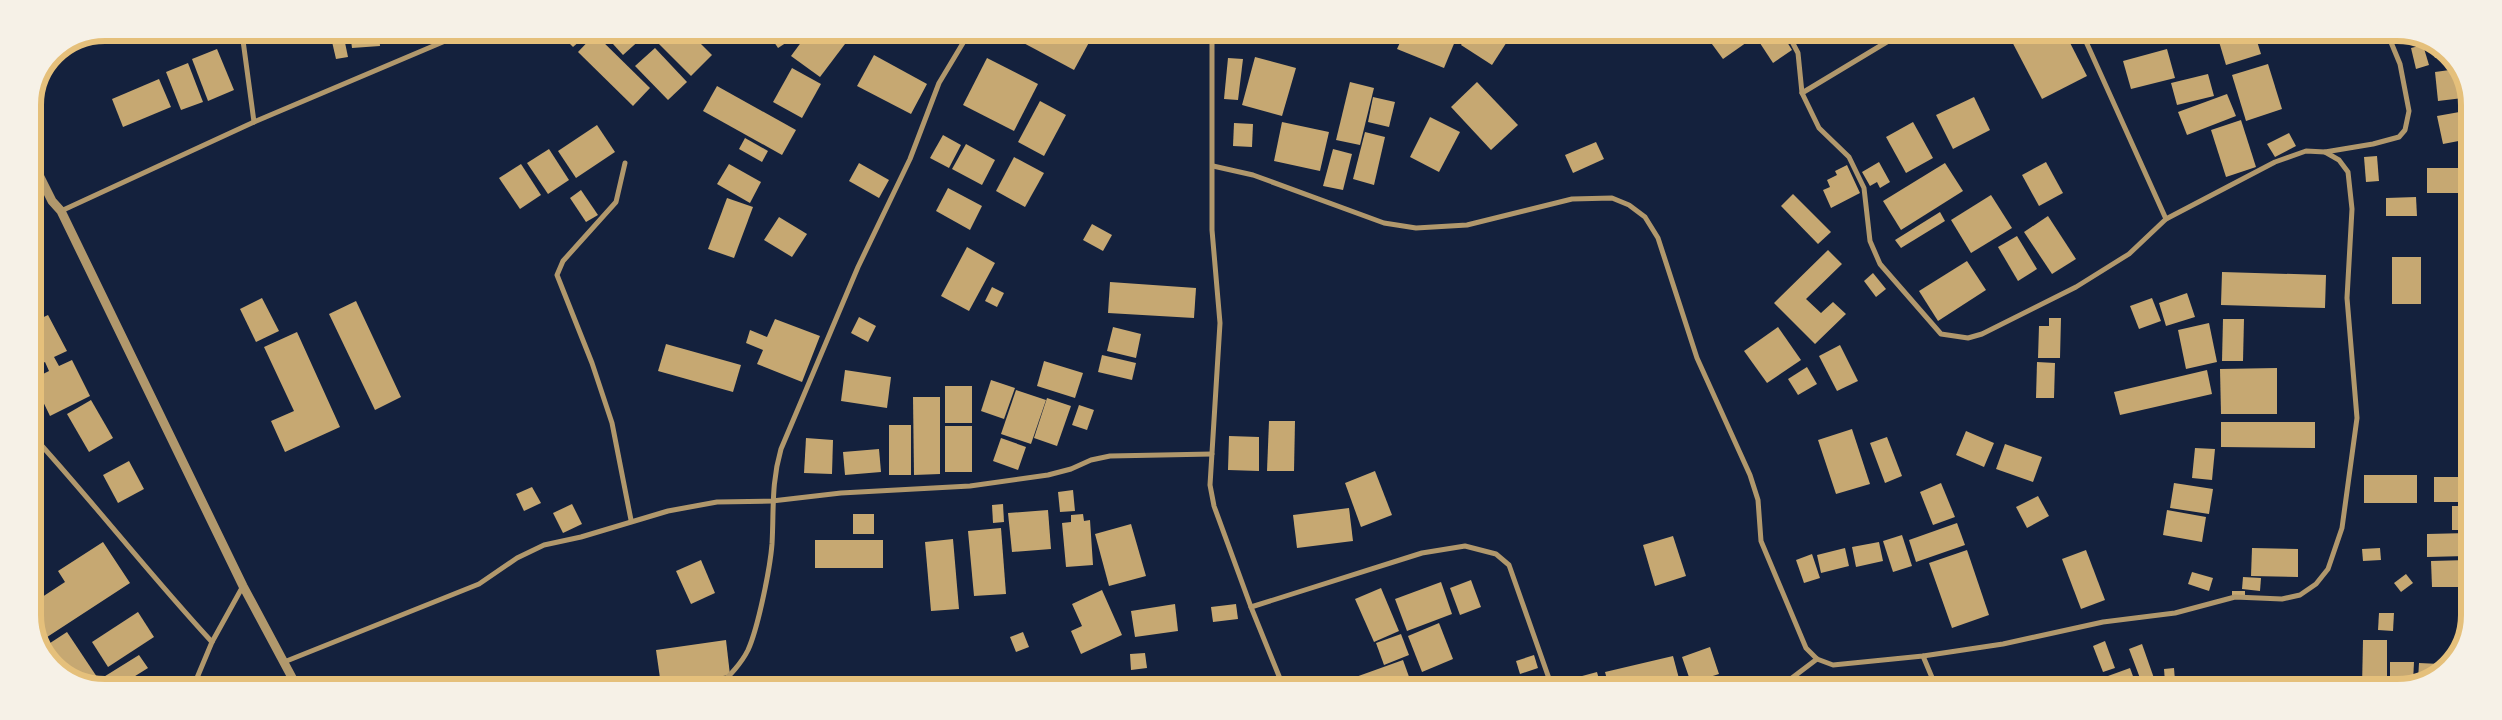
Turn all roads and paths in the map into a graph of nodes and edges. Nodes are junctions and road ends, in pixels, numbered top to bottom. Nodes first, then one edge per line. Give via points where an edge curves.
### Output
1 (243, 41) edge
2 (445, 41) edge
3 (964, 41) edge
4 (1212, 41) edge
5 (1792, 41) edge
6 (1888, 41) edge
7 (2086, 41) edge
8 (2390, 41) edge
9 (1802, 93) junction
10 (254, 122) junction
11 (2325, 152) junction
12 (625, 164) dead end
13 (1214, 166) junction
14 (41, 180) edge
15 (61, 211) junction
16 (2166, 220) junction
17 (41, 445) edge
18 (1212, 454) junction
19 (772, 501) junction
20 (631, 520) junction
21 (243, 586) junction
22 (1251, 608) junction
23 (212, 642) junction
24 (1923, 656) junction
25 (1817, 659) junction
26 (284, 662) junction
27 (197, 679) edge
28 (293, 679) edge
29 (726, 679) edge
30 (1280, 679) edge
31 (1549, 679) edge
32 (1791, 679) edge
33 (1933, 679) edge

1 - 10 street
2 - 10 street
3 - 19 street via 939,83 910,159 858,267 788,432 774,476
4 - 13 street
5 - 9 street via 1798,53
6 - 9 street
7 - 16 street
8 - 11 street via 2400,64 2409,110 2405,130 2399,137
9 - 16 street via 1819,128 1849,157 1864,188 1870,240 1880,264 1941,334 1968,338 1982,334 2076,287 2129,254
10 - 15 street
11 - 16 street via 2306,151 2275,162
11 - 24 street via 2339,160 2348,172 2352,209 2347,298 2357,418 2342,528 2328,570 2300,595 2282,599 2235,597 2175,613 2103,622 2003,644
12 - 20 street via 616,202 563,261 557,276 612,423
13 - 18 street via 1212,230 1220,323
13 - 25 street via 1253,175 1384,223 1416,228 1467,225 1589,198 1612,198 1645,217 1658,238 1697,358 1750,475 1758,500 1761,541 1806,648
14 - 15 street
15 - 21 street
17 - 23 street
18 - 19 street via 1110,456 1048,475 970,486 841,493
18 - 22 street via 1210,485 1214,506
19 - 20 street via 718,502
19 - 29 street via 772,547 757,621 748,650
20 - 26 street via 544,545 517,558 479,584
21 - 23 street
21 - 26 street
22 - 30 street
22 - 31 street via 1422,553 1465,546 1496,554 1510,565
23 - 27 street
24 - 25 street via 1833,665
24 - 33 street
25 - 32 street
26 - 28 street

